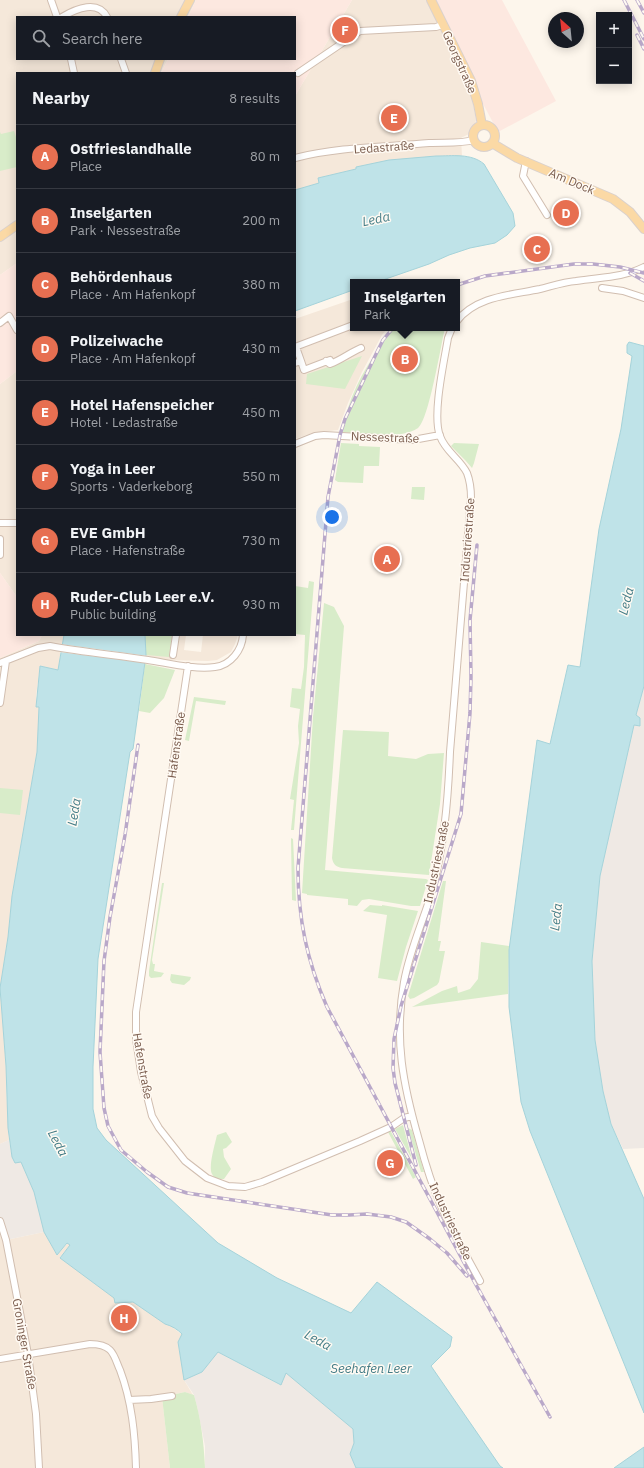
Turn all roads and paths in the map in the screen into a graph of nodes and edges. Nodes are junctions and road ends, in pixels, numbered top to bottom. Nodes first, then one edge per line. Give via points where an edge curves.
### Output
1 (51, 0) edge
2 (190, 0) edge
3 (431, 0) edge
4 (57, 16) edge
5 (64, 16) edge
6 (107, 16) edge
7 (182, 16) edge
8 (443, 25) junction
9 (71, 60) edge
10 (121, 60) edge
11 (160, 60) edge
12 (74, 72) edge
13 (126, 72) edge
14 (155, 72) edge
15 (298, 73) dead end
16 (482, 125) junction
17 (474, 140) junction
18 (492, 143) junction
19 (296, 158) edge
20 (526, 161) junction
21 (547, 215) dead end
22 (16, 226) edge
23 (644, 229) edge
24 (0, 237) edge
25 (644, 267) edge
26 (602, 288) dead end
27 (644, 298) edge
28 (460, 318) edge
29 (0, 323) edge
30 (350, 326) edge
31 (16, 328) edge
32 (451, 331) edge
33 (296, 347) edge
34 (361, 348) dead end
35 (296, 352) edge
36 (298, 362) edge
37 (440, 435) junction
38 (296, 443) edge
39 (0, 523) edge
40 (16, 523) edge
41 (0, 539) edge
42 (0, 555) edge
43 (176, 636) edge
44 (243, 636) edge
45 (173, 656) dead end
46 (3, 662) edge
47 (188, 666) junction
48 (0, 703) edge
49 (412, 1116) junction
50 (0, 1221) edge
51 (480, 1281) dead end
52 (28, 1354) junction
53 (0, 1359) edge
54 (172, 1396) dead end
55 (129, 1400) junction
56 (39, 1468) edge
57 (136, 1468) edge

1 - 4 street
2 - 7 main road
3 - 8 main road, Georgstraße
5 - 6 street via 83,5 95,3 105,10
8 - 15 street via 360,31
8 - 16 main road, Georgstraße via 471,81
9 - 12 street
10 - 13 street
11 - 14 main road
16 - 17 main road via 475,131
16 - 18 main road via 493,130 495,138
17 - 18 main road, Am Dock via 483,146
17 - 19 street, Ledastraße via 333,151
18 - 20 main road, Am Dock
20 - 21 street via 523,176
20 - 23 main road, Am Dock via 613,199 625,207
22 - 24 main road
25 - 28 street via 622,276 576,281 495,298 476,306
26 - 27 street
29 - 31 street via 9,316
30 - 33 street
32 - 37 street via 438,404 437,420
34 - 36 street via 349,353 342,360 330,364 328,360 304,370
35 - 36 street
37 - 38 street, Nessestraße via 413,440 324,435
37 - 49 street, Industriestraße via 445,446 466,473 471,498 445,829 431,892 404,980 400,1010 401,1065
39 - 40 street
41 - 42 street
43 - 45 street
44 - 47 street via 239,651 225,664 215,667
46 - 47 street via 44,646
46 - 48 street
47 - 49 street, Hafenstraße via 136,1012 136,1039 141,1072 152,1116 185,1161 207,1178 228,1186 245,1187 326,1156
49 - 51 street, Industriestraße via 436,1195
50 - 52 street, Groninger Straße
52 - 53 street
52 - 55 street via 90,1344 106,1347 114,1356
52 - 56 street, Groninger Straße via 36,1414
54 - 55 street
55 - 57 street via 134,1428

